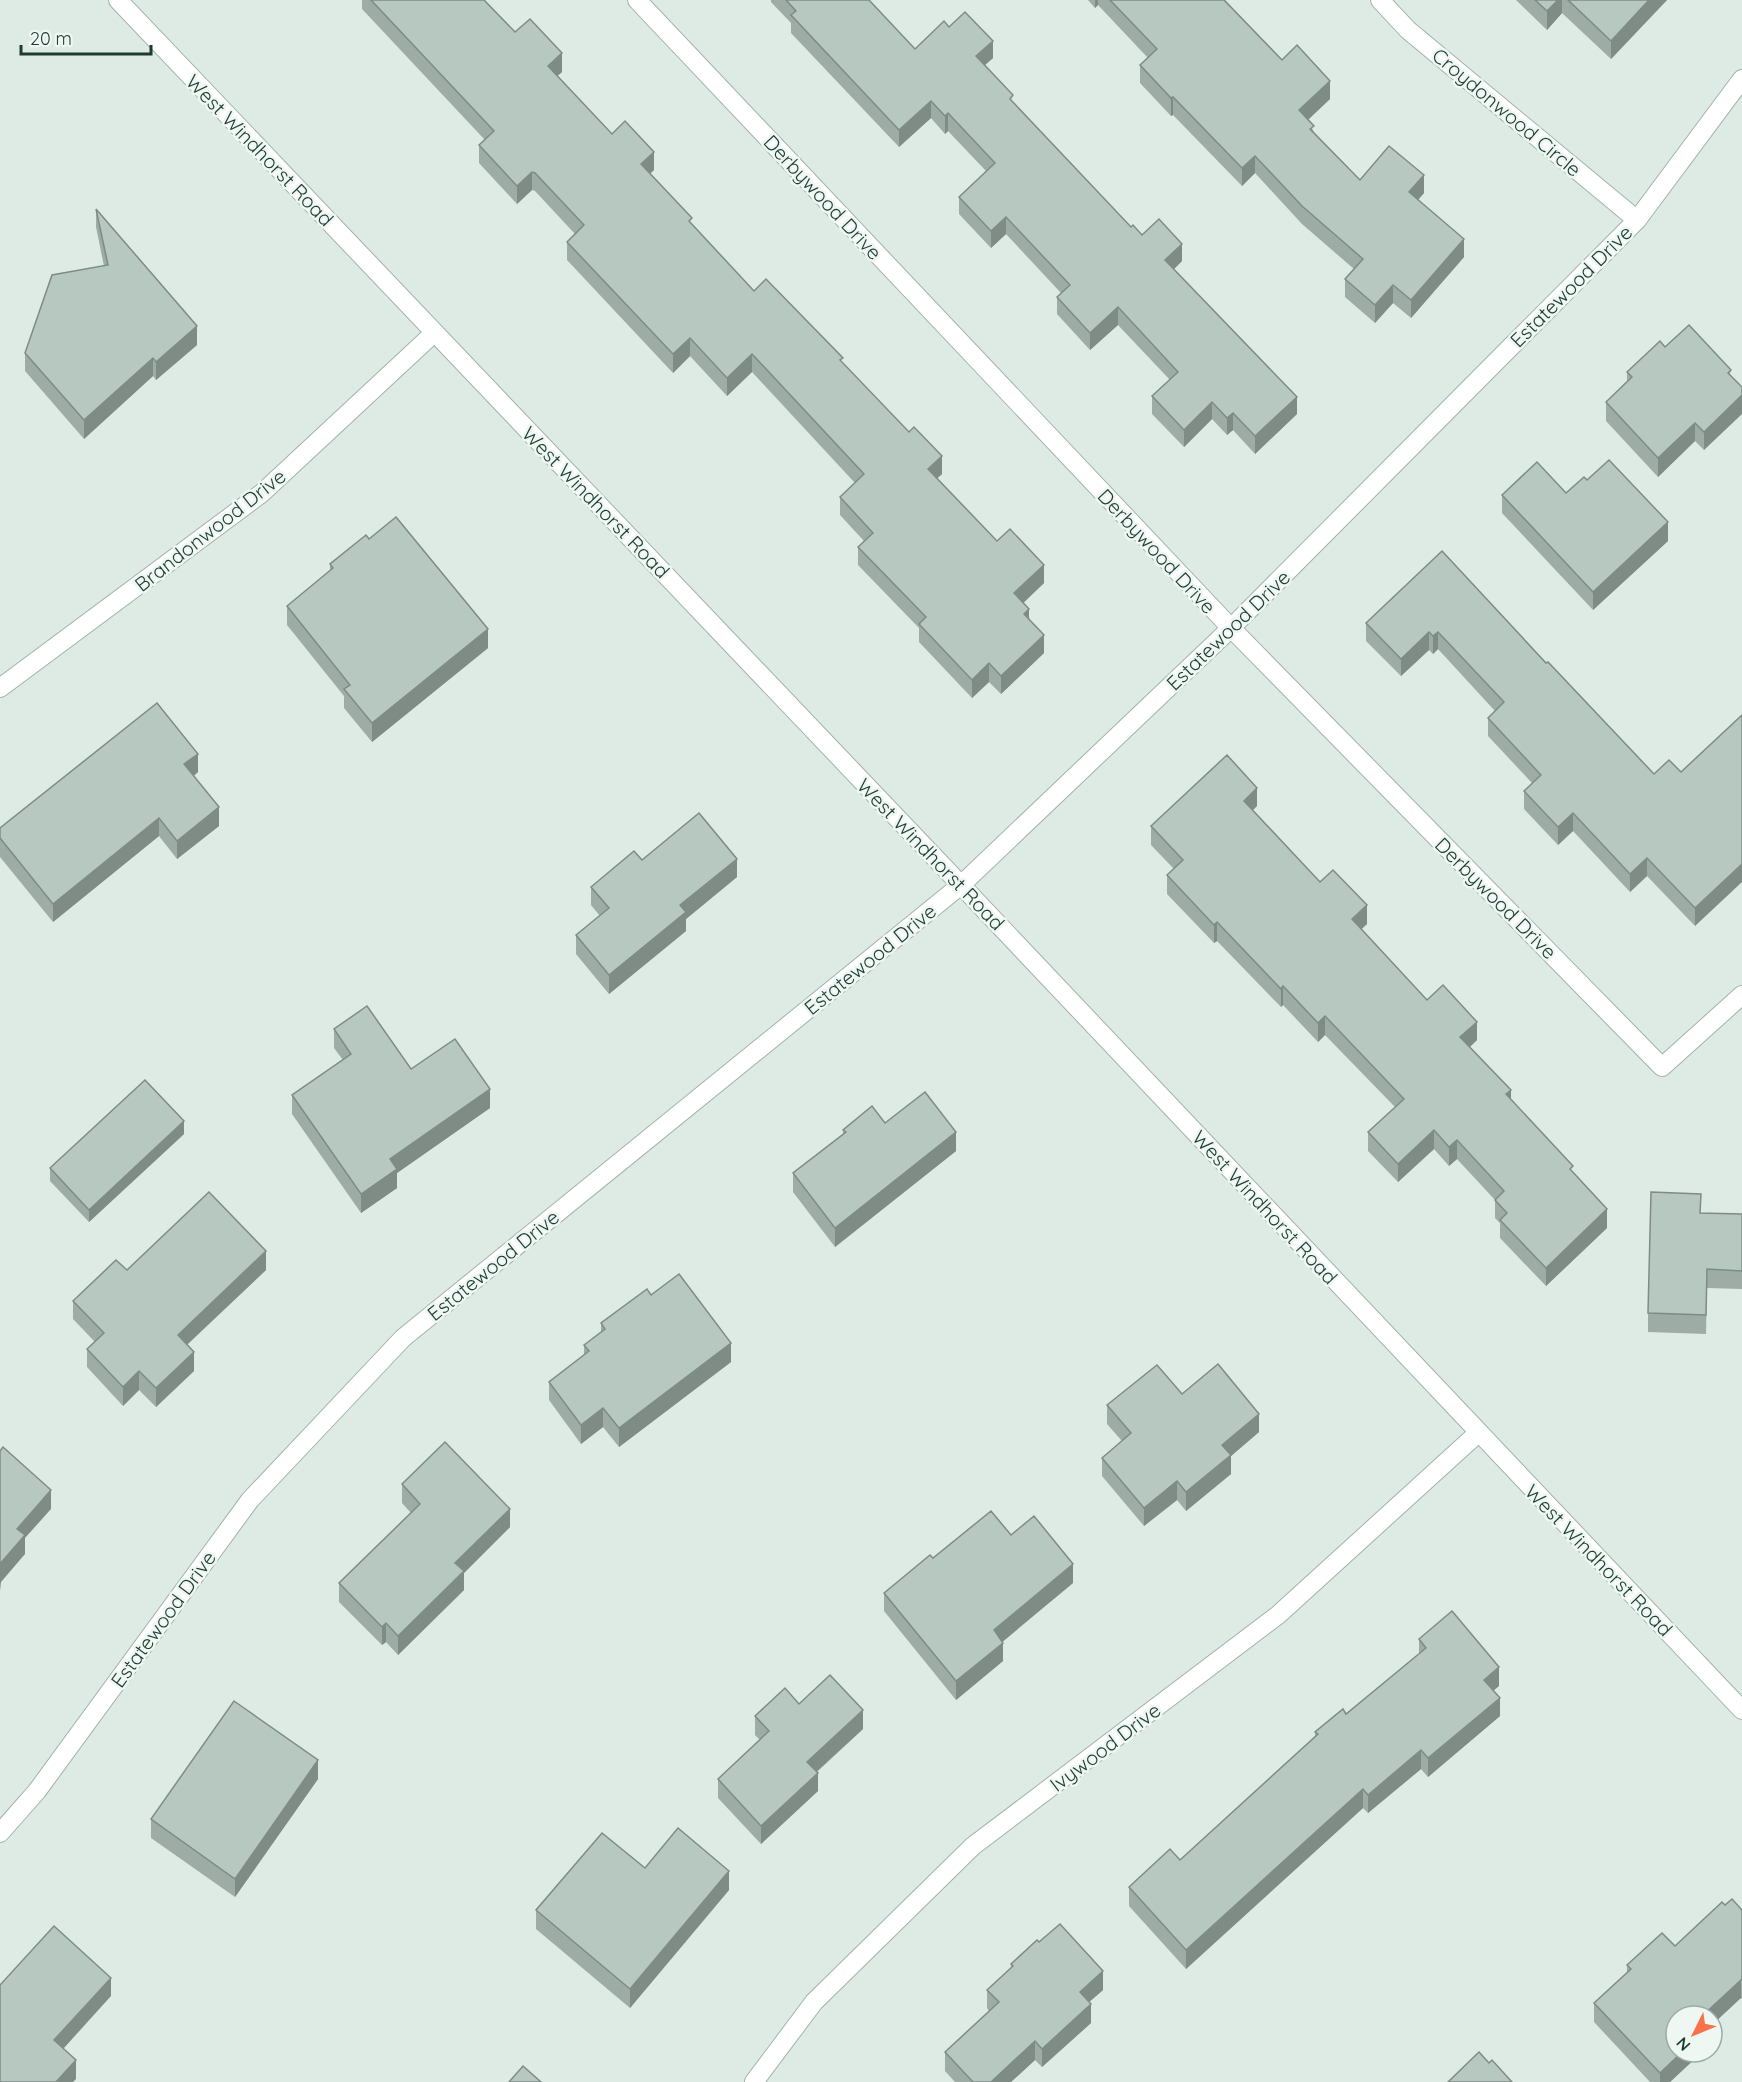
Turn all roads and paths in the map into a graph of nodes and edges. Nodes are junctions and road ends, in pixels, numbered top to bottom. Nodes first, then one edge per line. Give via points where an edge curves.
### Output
1 (118, 0) edge
2 (637, 0) edge
3 (1380, 0) edge
4 (1742, 79) edge
5 (1637, 220) junction
6 (434, 333) junction
7 (1231, 628) junction
8 (0, 688) edge
9 (961, 885) junction
10 (1742, 995) edge
11 (1478, 1433) junction
12 (1742, 1710) edge
13 (0, 1833) edge
14 (754, 2082) edge

1 - 6 street, West Windhorst Road
2 - 7 street, Derbywood Drive
3 - 5 street, Croydonwood Circle via 1408,30
4 - 5 street, Estatewood Drive
5 - 7 street, Estatewood Drive
6 - 8 street, Brandonwood Drive via 262,493
6 - 9 street, West Windhorst Road
7 - 9 street, Estatewood Drive
7 - 10 street, Derbywood Drive via 1662,1066
9 - 11 street, West Windhorst Road
9 - 13 street, Estatewood Drive via 403,1338 250,1500 37,1791
11 - 12 street, West Windhorst Road
11 - 14 street, Ivywood Drive via 1278,1615 973,1846 814,2002

